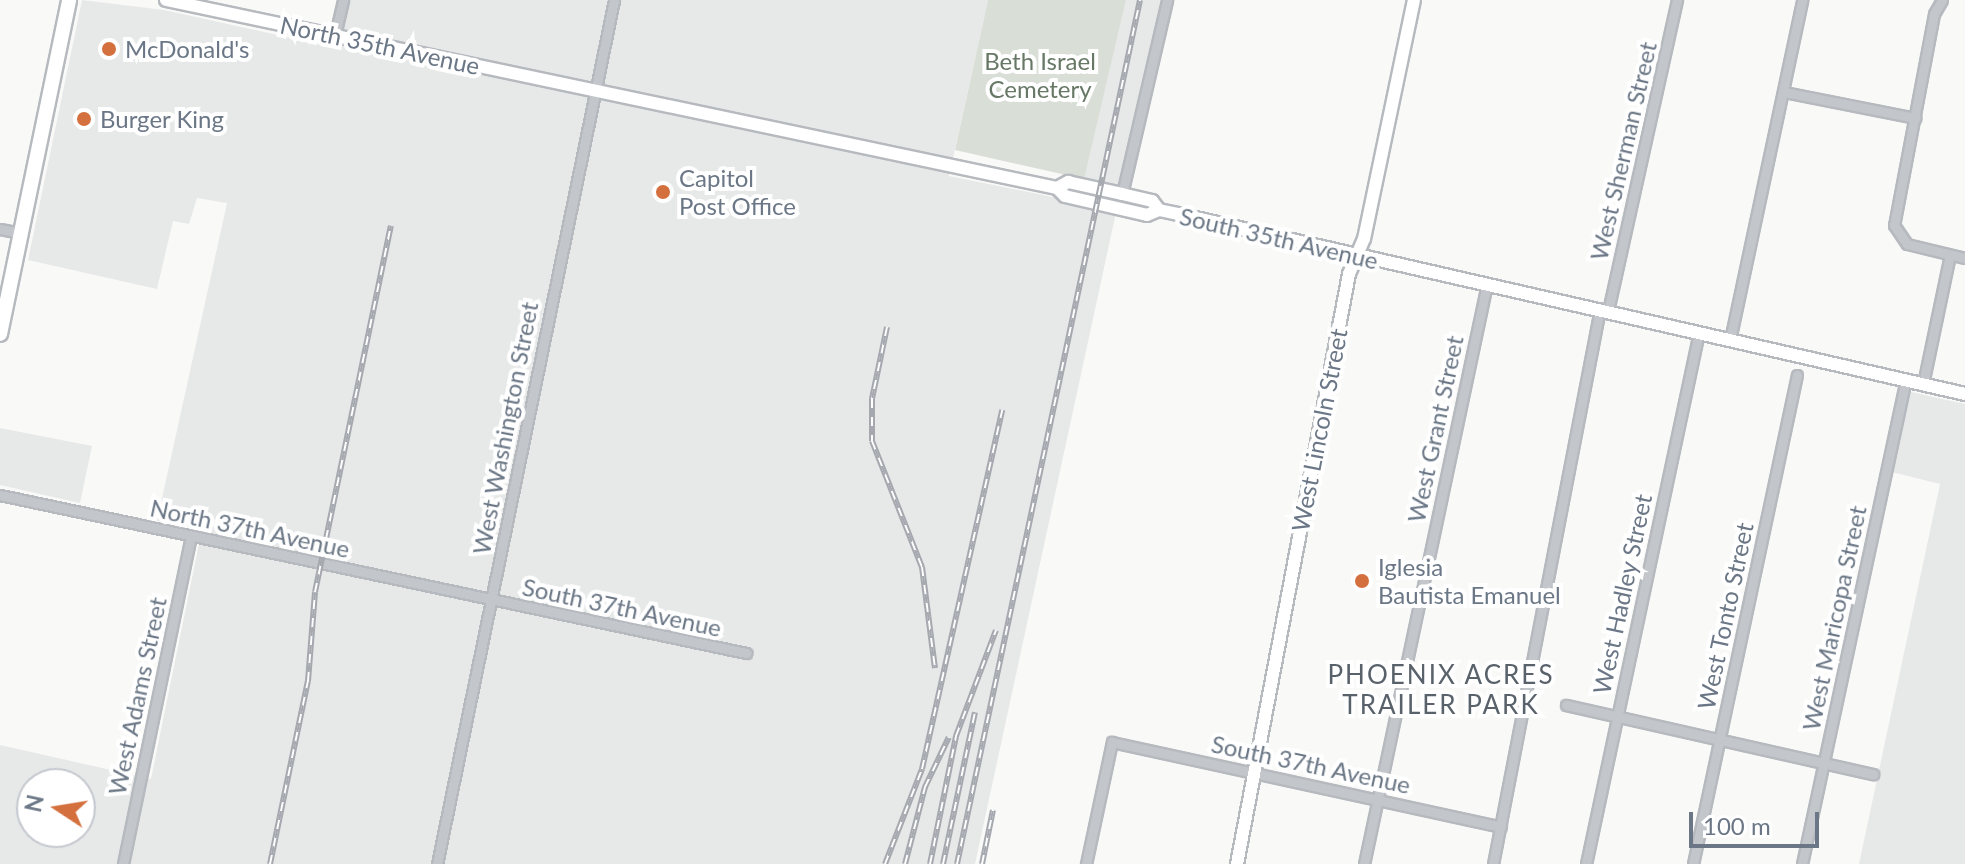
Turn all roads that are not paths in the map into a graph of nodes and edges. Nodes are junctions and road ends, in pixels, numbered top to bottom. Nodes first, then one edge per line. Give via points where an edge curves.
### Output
1 (69, 0) edge
2 (166, 0) edge
3 (343, 0) edge
4 (614, 0) edge
5 (1167, 0) edge
6 (1414, 0) edge
7 (1677, 0) edge
8 (1802, 0) edge
9 (1942, 0) edge
10 (335, 35) junction
11 (595, 89) junction
12 (1784, 92) junction
13 (1915, 118) junction
14 (1057, 188) junction
15 (1122, 194) junction
16 (1159, 210) junction
17 (0, 229) edge
18 (21, 233) junction
19 (1950, 255) junction
20 (1357, 256) junction
21 (1965, 258) edge
22 (1487, 284) junction
23 (1604, 310) junction
24 (1699, 332) junction
25 (0, 334) edge
26 (1730, 340) junction
27 (1797, 375) dead end
28 (1906, 380) junction
29 (1923, 384) junction
30 (1965, 394) edge
31 (0, 495) edge
32 (191, 536) junction
33 (491, 600) junction
34 (746, 653) dead end
35 (1566, 705) dead end
36 (1617, 716) junction
37 (1720, 738) junction
38 (1823, 762) junction
39 (1255, 772) junction
40 (1873, 774) dead end
41 (1378, 799) junction
42 (1501, 827) junction
43 (123, 864) edge
44 (437, 864) edge
45 (1086, 864) edge
46 (1237, 864) edge
47 (1364, 864) edge
48 (1493, 864) edge
49 (1586, 864) edge
50 (1693, 864) edge
51 (1802, 864) edge

1 - 18 main road
2 - 10 main road, North 35th Avenue
3 - 10 street
4 - 11 street, West Washington Street
5 - 15 street
6 - 20 main road, West Lincoln Street
7 - 23 street, West Sherman Street
8 - 12 street
9 - 13 street via 1934,14
10 - 11 main road, North 35th Avenue
11 - 14 main road, South 35th Avenue
11 - 33 street, West Washington Street
12 - 13 street
12 - 26 street
13 - 19 street via 1894,225 1907,244
14 - 15 main road via 1068,182
14 - 16 main road, South 35th Avenue via 1065,196 1134,212
15 - 16 main road via 1152,201
16 - 20 main road, South 35th Avenue
17 - 18 street
18 - 25 main road
19 - 21 street
19 - 29 street
20 - 22 main road, South 35th Avenue
20 - 39 main road, West Lincoln Street
22 - 23 main road, South 35th Avenue
22 - 41 street, West Grant Street
23 - 24 main road, South 35th Avenue
23 - 42 street, West Sherman Street
24 - 26 main road, South 35th Avenue
24 - 36 street, West Hadley Street
26 - 28 main road, South 35th Avenue
27 - 37 street, West Tonto Street
28 - 29 main road, South 35th Avenue
28 - 38 street, West Maricopa Street
29 - 30 main road, South 35th Avenue
31 - 32 street, North 37th Avenue
32 - 33 street, North 37th Avenue
32 - 43 street, West Adams Street
33 - 34 street, South 37th Avenue
33 - 44 street, West Washington Street
35 - 36 street
36 - 37 street
36 - 49 street, West Hadley Street
37 - 38 street
37 - 50 street, West Tonto Street
38 - 40 street
38 - 51 street, West Maricopa Street
39 - 41 street, South 37th Avenue
39 - 45 street, South 37th Avenue via 1112,742
39 - 46 main road, West Lincoln Street
41 - 42 street, South 37th Avenue
41 - 47 street, West Grant Street
42 - 48 street, West Sherman Street

